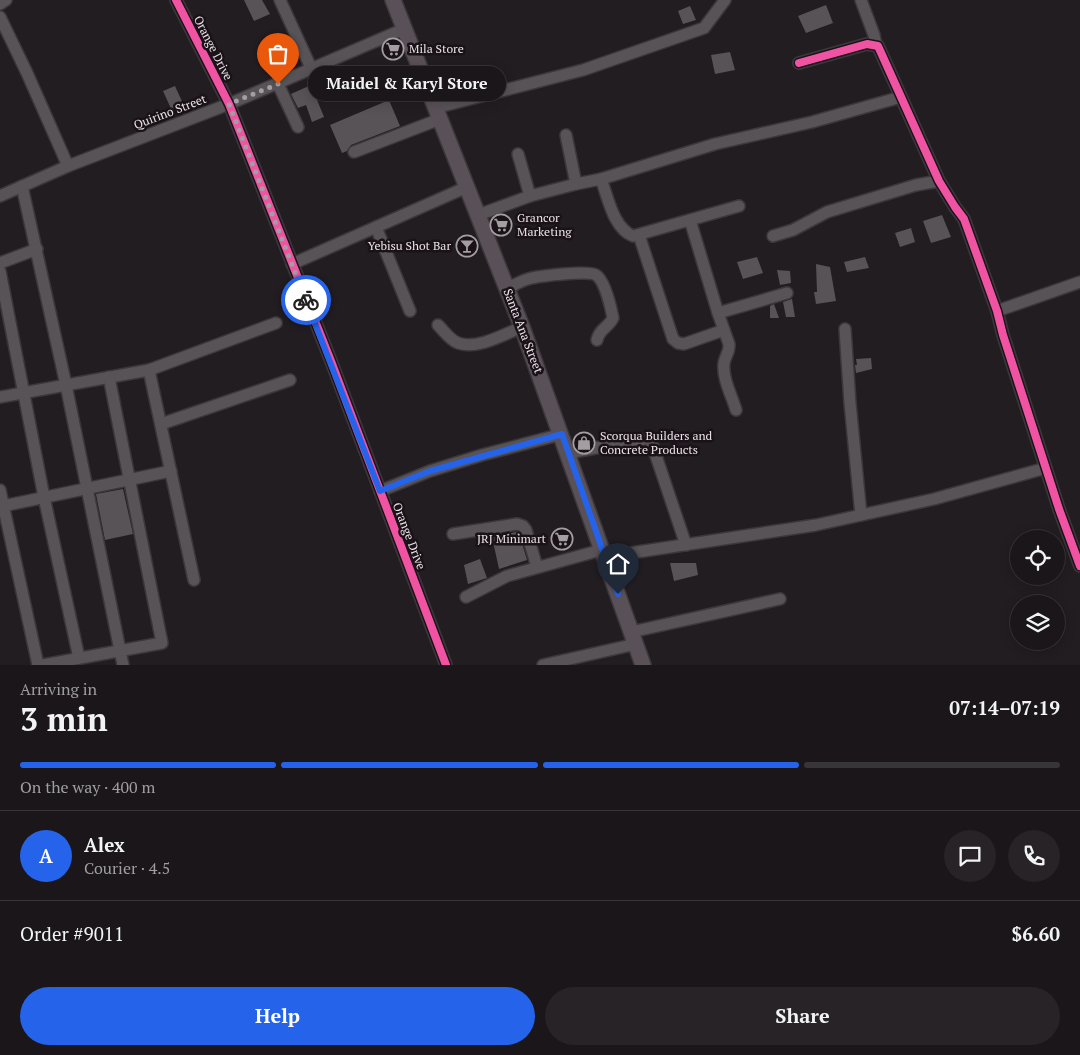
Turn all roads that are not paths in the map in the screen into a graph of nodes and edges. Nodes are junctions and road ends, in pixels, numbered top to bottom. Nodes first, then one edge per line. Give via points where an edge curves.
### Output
1 (6, 0) edge
2 (176, 0) edge
3 (280, 0) edge
4 (393, 0) edge
5 (725, 0) edge
6 (861, 0) edge
7 (0, 4) edge
8 (0, 17) edge
9 (404, 29) junction
10 (876, 45) junction
11 (799, 63) dead end
12 (312, 70) junction
13 (278, 84) junction
14 (901, 97) junction
15 (229, 104) junction
16 (438, 114) junction
17 (298, 127) dead end
18 (566, 135) dead end
19 (354, 152) dead end
20 (518, 154) dead end
21 (68, 166) junction
22 (602, 179) junction
23 (939, 181) junction
24 (576, 184) junction
25 (22, 186) junction
26 (467, 187) junction
27 (0, 196) edge
28 (530, 196) junction
29 (739, 206) dead end
30 (478, 215) junction
31 (690, 220) junction
32 (376, 227) junction
33 (639, 235) junction
34 (773, 236) dead end
35 (36, 249) junction
36 (0, 263) edge
37 (292, 264) junction
38 (0, 271) edge
39 (1080, 282) edge
40 (506, 289) junction
41 (787, 294) dead end
42 (410, 311) dead end
43 (997, 311) junction
44 (718, 313) junction
45 (276, 323) dead end
46 (438, 325) dead end
47 (522, 326) junction
48 (845, 328) dead end
49 (724, 330) junction
50 (597, 340) dead end
51 (149, 370) junction
52 (109, 377) junction
53 (290, 380) dead end
54 (66, 385) junction
55 (24, 393) junction
56 (0, 397) edge
57 (736, 410) dead end
58 (161, 424) junction
59 (562, 434) junction
60 (568, 453) junction
61 (1046, 468) junction
62 (171, 471) junction
63 (130, 480) junction
64 (87, 488) junction
65 (0, 490) edge
66 (380, 491) junction
67 (44, 497) junction
68 (3, 506) junction
69 (862, 515) junction
70 (453, 534) dead end
71 (686, 545) junction
72 (603, 554) junction
73 (1080, 566) edge
74 (537, 567) junction
75 (194, 580) dead end
76 (466, 597) dead end
77 (780, 599) dead end
78 (633, 638) junction
79 (120, 650) junction
80 (79, 658) junction
81 (38, 665) edge
82 (42, 665) edge
83 (123, 665) edge
84 (446, 665) edge
85 (543, 665) edge
86 (643, 665) edge

1 - 7 street
2 - 15 street, Orange Drive
3 - 12 street
4 - 9 main road, Santa Ana Street
5 - 16 street via 704,28 583,70
6 - 10 street
8 - 21 street
9 - 12 street, Quirino Street
9 - 16 main road, Santa Ana Street
10 - 11 street via 867,44
10 - 14 street
12 - 13 street, Quirino Street
13 - 15 street, Quirino Street
13 - 17 street
14 - 22 street via 715,144
14 - 23 street
15 - 21 street, Quirino Street
15 - 37 street, Orange Drive
16 - 19 street
16 - 26 main road, Santa Ana Street
18 - 24 street
20 - 28 street
21 - 25 street, Quirino Street
22 - 24 street
22 - 33 street via 619,224 627,234
23 - 34 street via 827,212 793,230
23 - 43 street via 964,219
24 - 28 street
25 - 27 street, Quirino Street
25 - 35 street
26 - 30 main road, Santa Ana Street
26 - 32 street
28 - 30 street
29 - 31 street
30 - 40 main road, Santa Ana Street
31 - 33 street
31 - 44 street
32 - 37 street
32 - 42 street
33 - 49 street via 673,339 684,344
35 - 36 street
35 - 54 street
37 - 66 street, Orange Drive
38 - 55 street
39 - 43 street
40 - 47 main road, Santa Ana Street
40 - 50 street via 528,279 570,273 595,274 600,279 613,318 598,334
41 - 44 street
43 - 61 street
44 - 49 street
45 - 51 street
46 - 47 street via 459,344 495,339
47 - 59 main road, Santa Ana Street
48 - 69 street
49 - 57 street via 730,348 724,364 725,372
51 - 52 street
51 - 58 street
52 - 54 street
52 - 63 street
53 - 58 street
54 - 55 street
54 - 64 street
55 - 56 street
55 - 67 street
58 - 62 street
59 - 60 main road, Santa Ana Street
59 - 66 street via 430,471
60 - 71 street via 650,438
60 - 72 main road, Santa Ana Street
61 - 69 street
61 - 73 street
62 - 63 street
62 - 75 street
63 - 64 street
63 - 79 street via 162,643
64 - 67 street
64 - 79 street
65 - 68 street
66 - 84 street, Orange Drive
67 - 68 street
67 - 80 street
68 - 81 street
69 - 71 street
70 - 74 street via 517,524 523,526
71 - 72 street
72 - 74 street
72 - 78 main road, Santa Ana Street
74 - 76 street via 507,576
77 - 78 street
78 - 85 street
78 - 86 main road, Santa Ana Street
79 - 80 street
79 - 83 street
80 - 82 street

